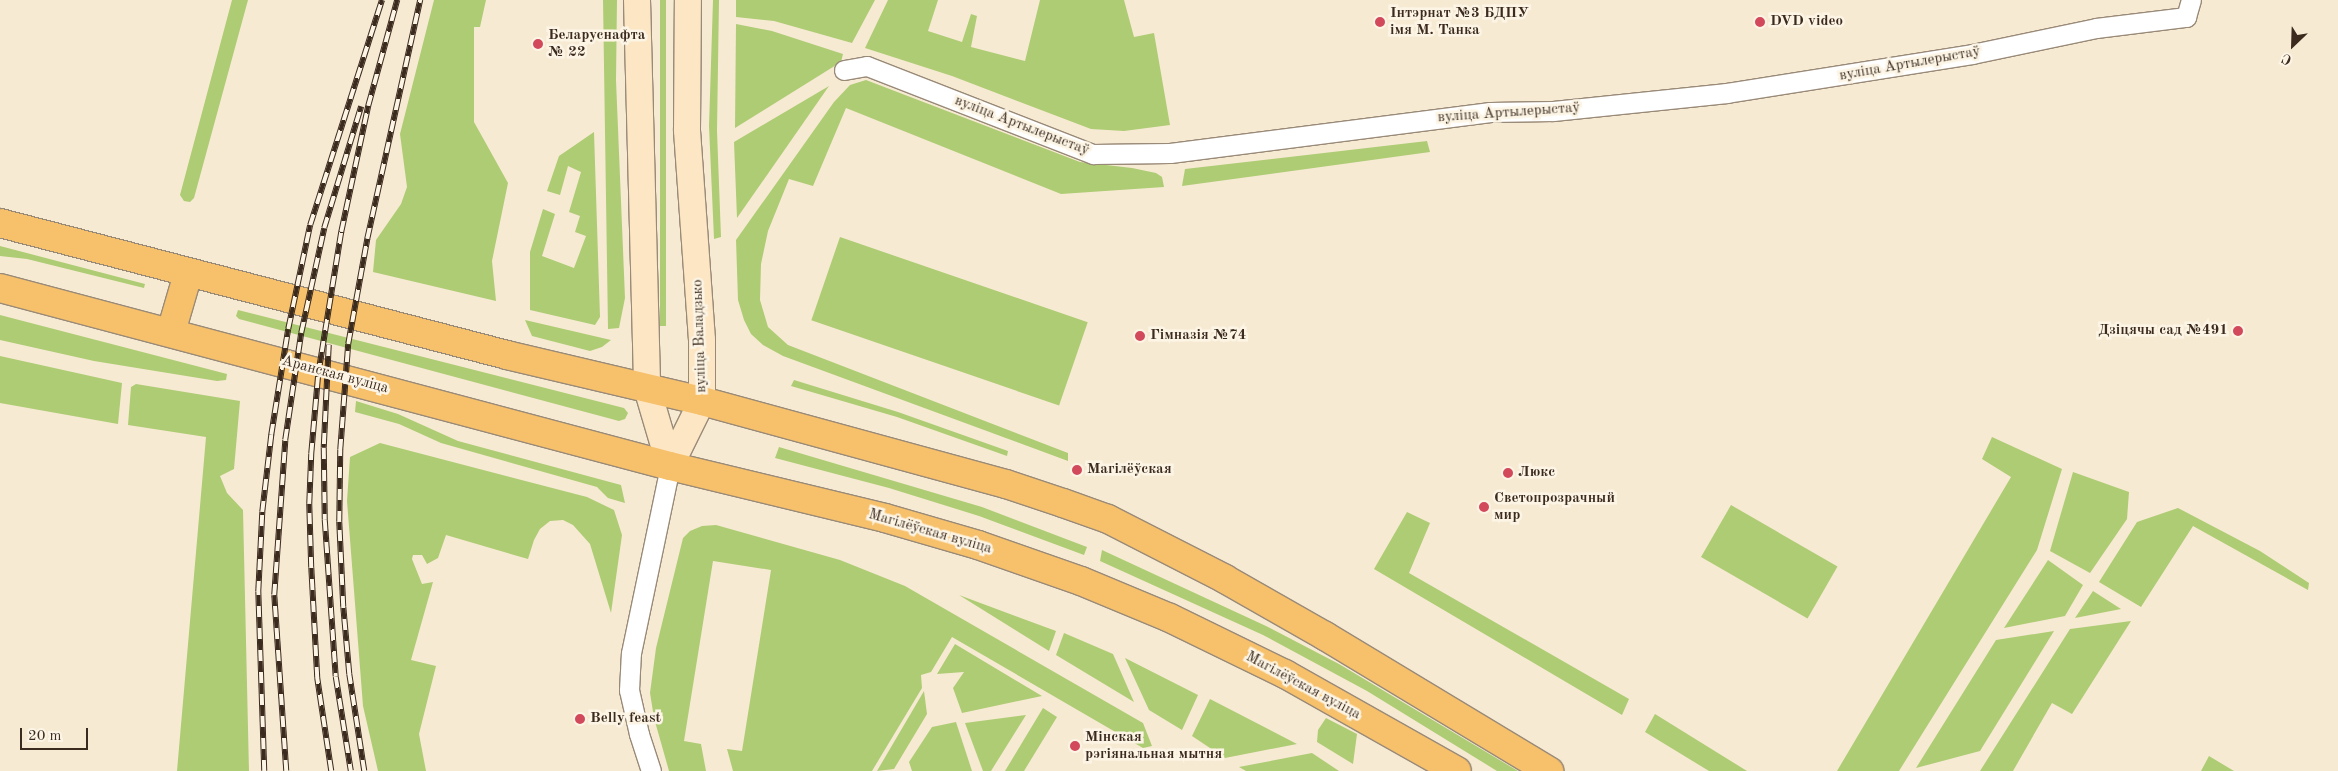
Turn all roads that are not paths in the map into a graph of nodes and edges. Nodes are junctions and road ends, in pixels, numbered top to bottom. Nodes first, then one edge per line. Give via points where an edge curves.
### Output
1 (637, 0) edge
2 (688, 0) edge
3 (2188, 9) edge
4 (844, 70) dead end
5 (0, 223) edge
6 (188, 274) junction
7 (0, 288) edge
8 (171, 332) junction
9 (648, 388) junction
10 (702, 401) junction
11 (670, 466) junction
12 (651, 771) edge
13 (1458, 771) edge
14 (1549, 771) edge

1 - 9 main road
2 - 10 main road, вуліца Валадзько via 687,130 702,340
3 - 4 street, вуліца Артылерыстаў via 1972,54 1727,93 1553,111 1490,112 1170,153 1093,154 867,66
5 - 6 main road
6 - 8 main road
6 - 9 main road
7 - 8 main road, Аранская вуліца
8 - 11 main road, Аранская вуліца
9 - 10 main road
9 - 11 main road
10 - 11 main road, вуліца Валадзько
10 - 14 main road via 1006,484 1108,520 1225,579
11 - 12 street via 630,662 628,690
11 - 13 main road, Магілёўская вуліца via 885,518 1081,581 1170,618 1285,674

